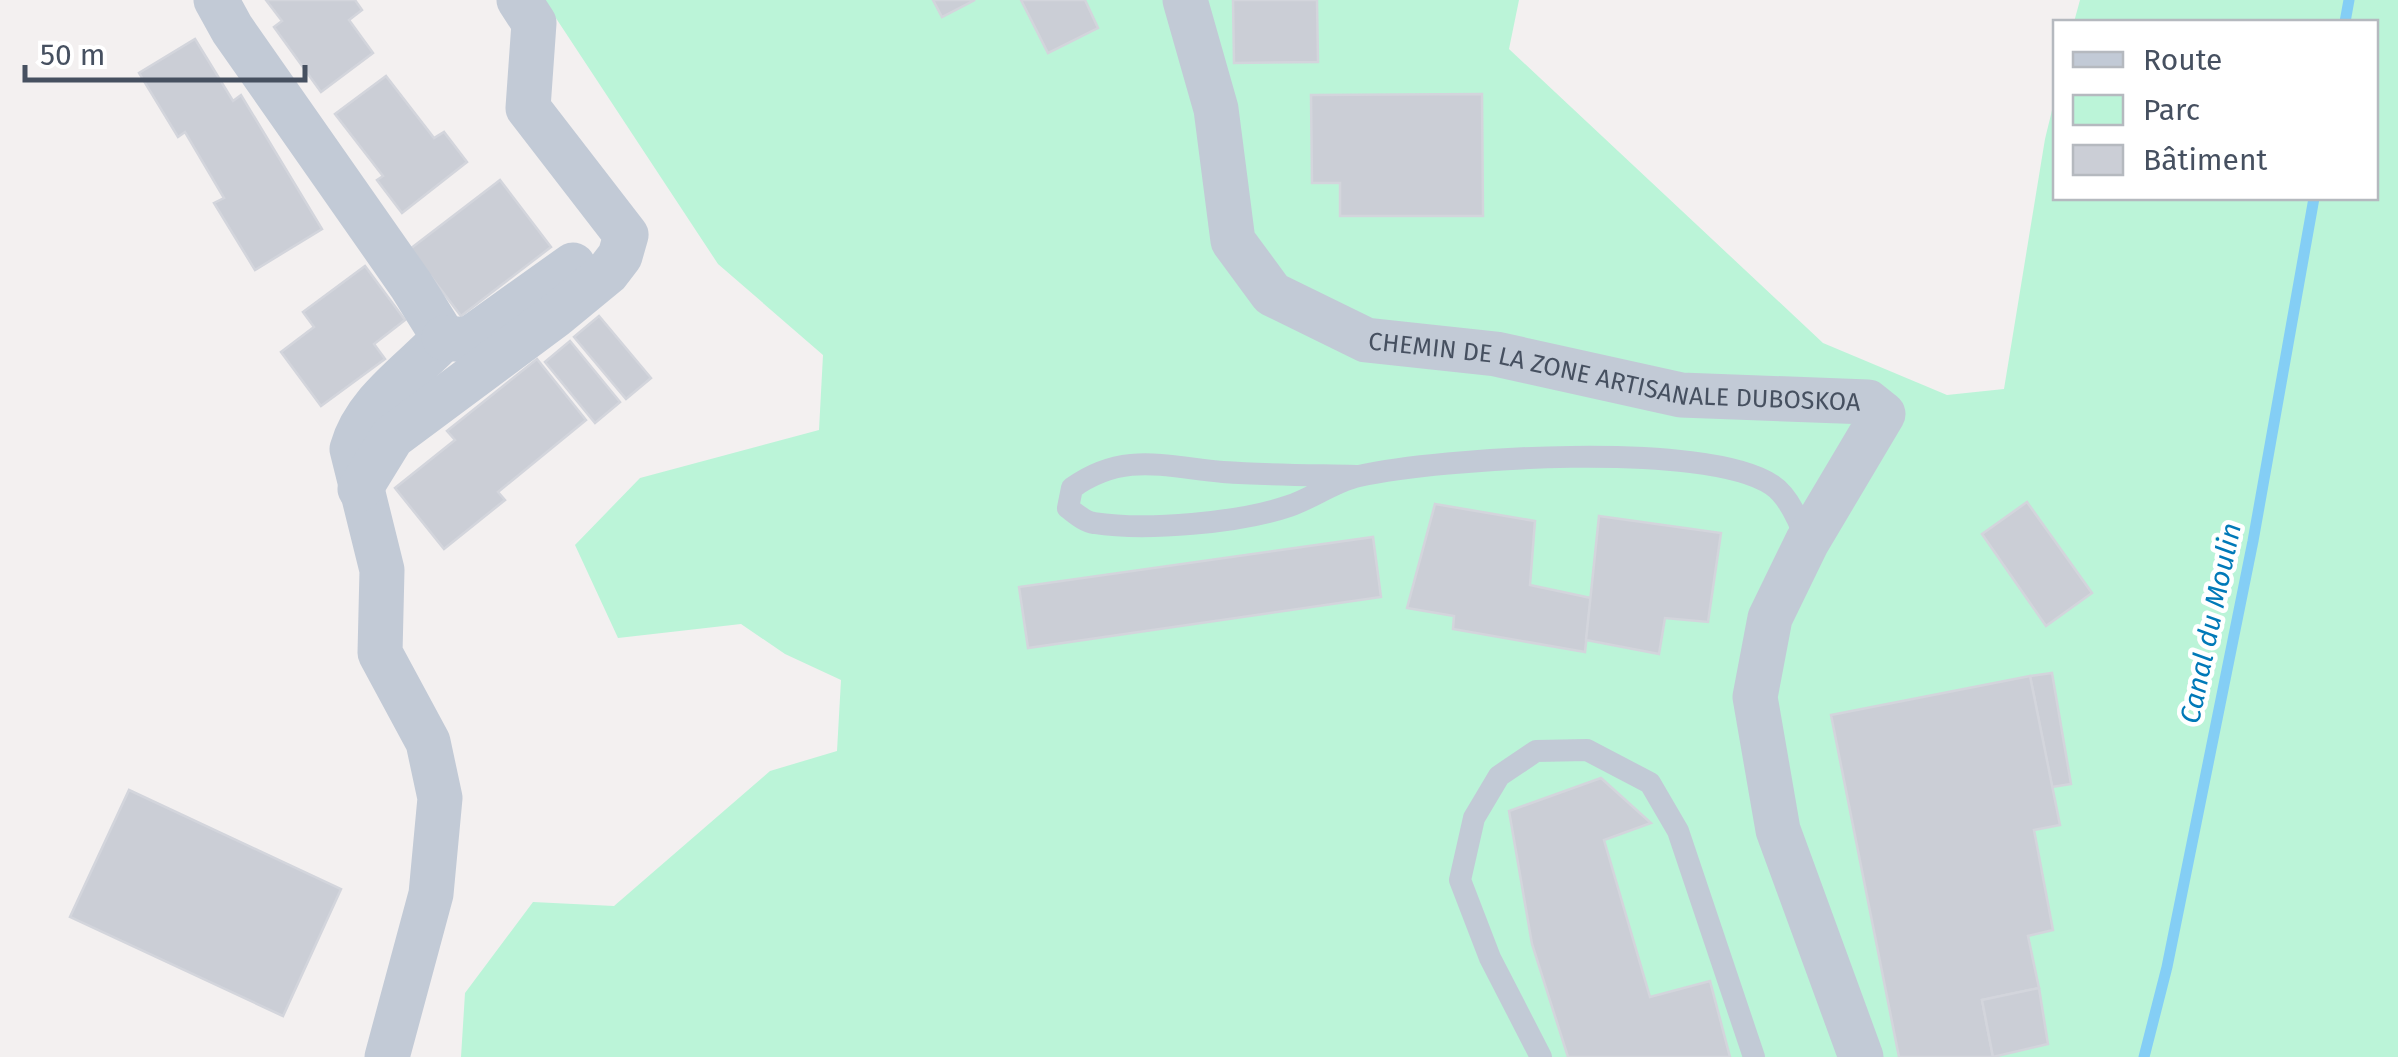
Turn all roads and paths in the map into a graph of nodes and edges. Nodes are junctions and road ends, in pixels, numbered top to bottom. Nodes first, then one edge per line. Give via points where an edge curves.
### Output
1 (216, 0) edge
2 (519, 0) edge
3 (1185, 0) edge
4 (626, 235) junction
5 (444, 338) junction
6 (1356, 476) junction
7 (360, 489) junction
8 (1808, 542) junction
9 (387, 1057) edge
10 (1541, 1057) edge
11 (1754, 1057) edge
12 (1860, 1057) edge

1 - 5 street
2 - 4 street via 534,22 528,108
3 - 8 street, CHEMIN DE LA ZONE ARTISANALE DUBOSKOA via 1216,109 1233,242 1272,294 1366,340 1496,354 1681,395 1868,402 1884,414
4 - 5 street via 468,340
4 - 7 street via 606,274 392,437
5 - 7 street via 387,392 357,432 352,449
6 - 6 lane via 1288,506 1195,525 1090,523 1068,508 1072,488 1093,472 1125,464
6 - 8 lane via 1490,458 1666,459 1734,470 1773,485
7 - 9 street via 382,570 380,653 428,742 440,798 431,894
8 - 12 street, CHEMIN DE LA ZONE ARTISANALE DUBOSKOA via 1770,618 1755,697 1778,830
10 - 11 lane via 1490,958 1460,880 1474,818 1499,776 1536,752 1587,750 1650,782 1678,831

